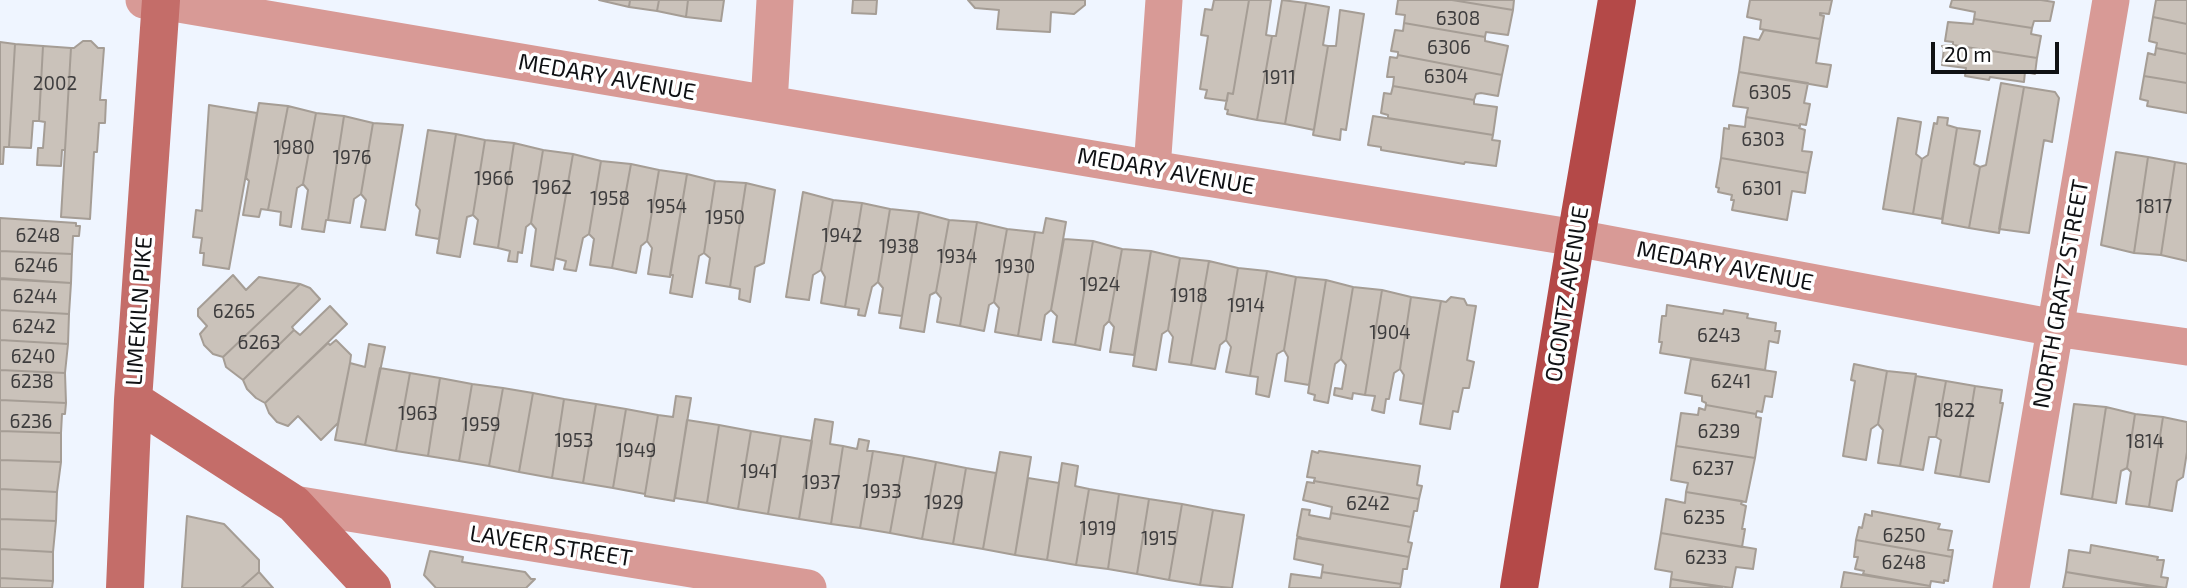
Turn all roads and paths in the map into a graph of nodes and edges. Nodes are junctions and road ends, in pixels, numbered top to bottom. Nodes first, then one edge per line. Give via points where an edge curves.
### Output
1 (156, 0) edge
2 (775, 0) edge
3 (1164, 0) edge
4 (1617, 0) edge
5 (2110, 0) edge
6 (769, 104) junction
7 (1152, 169) junction
8 (1576, 238) junction
9 (2055, 328) junction
10 (2187, 347) edge
11 (133, 401) junction
12 (294, 504) junction
13 (125, 588) edge
14 (372, 588) edge
15 (808, 588) edge
16 (1519, 588) edge
17 (2011, 588) edge

1 - 6 street, MEDARY AVENUE
1 - 11 street, LIMEKILN PIKE
2 - 6 street
3 - 7 street
4 - 8 main road, OGONTZ AVENUE
5 - 9 street, NORTH GRATZ STREET
6 - 7 street, MEDARY AVENUE
7 - 8 street, MEDARY AVENUE
8 - 9 street, MEDARY AVENUE
8 - 16 main road, OGONTZ AVENUE
9 - 10 street, MEDARY AVENUE
9 - 17 street, NORTH GRATZ STREET
11 - 12 street, LIMEKILN PIKE
11 - 13 street
12 - 14 street, LIMEKILN PIKE
12 - 15 street, LAVEER STREET

